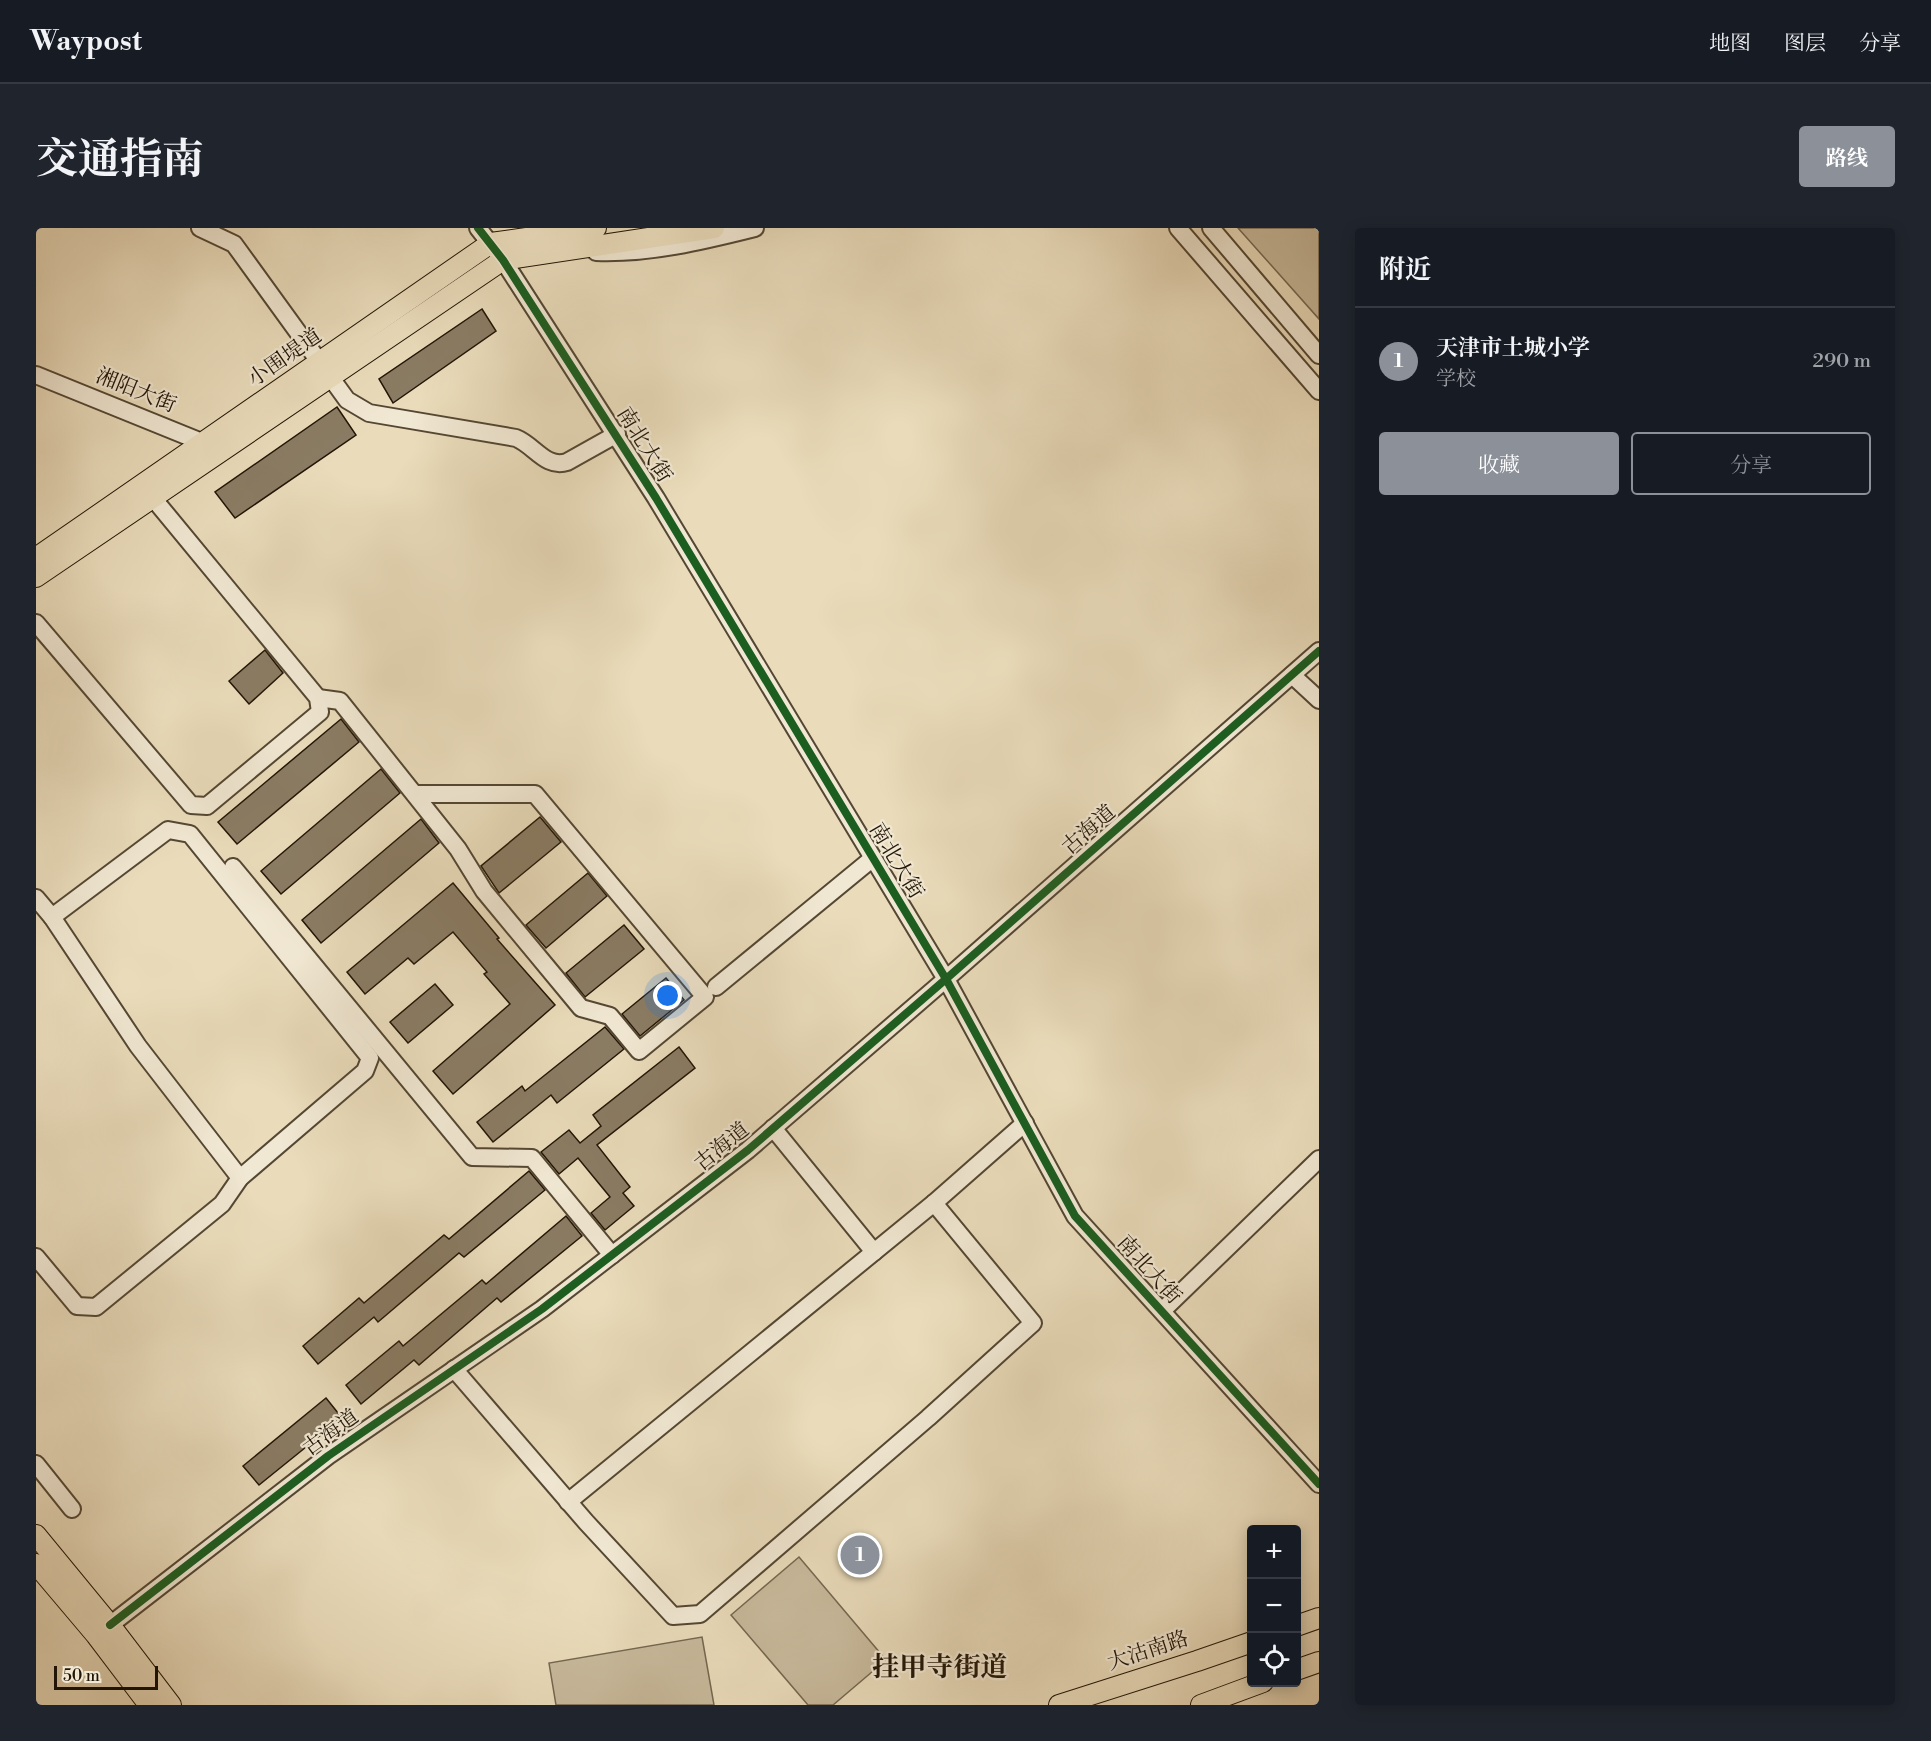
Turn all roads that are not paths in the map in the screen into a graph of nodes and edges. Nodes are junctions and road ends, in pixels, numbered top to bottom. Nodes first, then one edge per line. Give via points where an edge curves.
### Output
1 (200, 228) edge
2 (596, 228) edge
3 (714, 228) edge
4 (755, 228) edge
5 (1178, 228) edge
6 (1211, 228) edge
7 (484, 236) edge
8 (577, 236) edge
9 (503, 260) junction
10 (1319, 355) edge
11 (325, 370) junction
12 (36, 375) edge
13 (1319, 391) edge
14 (616, 434) junction
15 (209, 449) junction
16 (153, 498) junction
17 (36, 558) edge
18 (36, 577) edge
19 (36, 624) edge
20 (1319, 651) edge
21 (1292, 675) junction
22 (318, 698) junction
23 (1319, 700) edge
24 (414, 794) junction
25 (873, 858) junction
26 (233, 867) dead end
27 (36, 897) edge
28 (52, 917) junction
29 (946, 979) junction
30 (716, 987) dead end
31 (1025, 1123) junction
32 (773, 1128) junction
33 (1319, 1159) edge
34 (240, 1178) junction
35 (934, 1203) junction
36 (874, 1252) junction
37 (612, 1255) junction
38 (36, 1257) edge
39 (1162, 1311) junction
40 (454, 1370) junction
41 (36, 1464) edge
42 (1319, 1484) edge
43 (568, 1502) junction
44 (72, 1509) dead end
45 (36, 1535) edge
46 (36, 1564) edge
47 (1319, 1618) edge
48 (110, 1624) junction
49 (1301, 1624) edge
50 (1247, 1643) edge
51 (1319, 1662) edge
52 (1301, 1668) edge
53 (1252, 1687) edge
54 (148, 1705) edge
55 (171, 1705) edge
56 (1059, 1705) edge
57 (1201, 1705) edge

1 - 11 street via 234,244
2 - 8 main road
3 - 8 main road via 607,244
4 - 8 street via 651,250 609,253
5 - 13 street
6 - 10 street
7 - 8 main road, 小围堤道
7 - 9 street, 南北大街
7 - 11 main road, 小围堤道
8 - 9 main road, 小围堤道
9 - 11 main road, 小围堤道
9 - 14 street, 南北大街
11 - 14 street via 347,400 369,413 516,438 553,464 567,462
11 - 15 main road, 小围堤道
12 - 15 street, 湘阳大街
14 - 25 street, 南北大街
15 - 16 main road, 小围堤道
15 - 17 main road, 小围堤道
16 - 18 main road, 小围堤道
16 - 22 street
19 - 22 street via 191,805 207,806 320,712
20 - 21 street, 古海道
21 - 23 street
21 - 29 street, 古海道
22 - 24 street via 340,701
24 - 24 street via 458,849 484,891 581,1008 610,1017 639,1051 705,997 535,794
25 - 29 street, 南北大街
25 - 30 street
26 - 37 street via 472,1157 532,1158
27 - 28 street
28 - 34 street via 138,1046
28 - 34 street via 168,830 190,834 370,1058 365,1071
29 - 31 street, 南北大街
29 - 32 street, 古海道
31 - 35 street
31 - 39 street, 南北大街 via 1075,1216
32 - 36 street
32 - 37 street, 古海道
33 - 39 street
34 - 38 street via 222,1204 96,1307 77,1306
35 - 36 street
35 - 43 street via 1033,1323 700,1614 673,1616
36 - 43 street
37 - 40 street, 古海道
39 - 42 street, 南北大街
40 - 43 street
40 - 48 street, 古海道 via 328,1456
41 - 44 street
45 - 48 main road
46 - 54 main road
47 - 49 main road
48 - 55 main road
50 - 56 main road, 大沽南路
51 - 52 main road
53 - 57 main road

